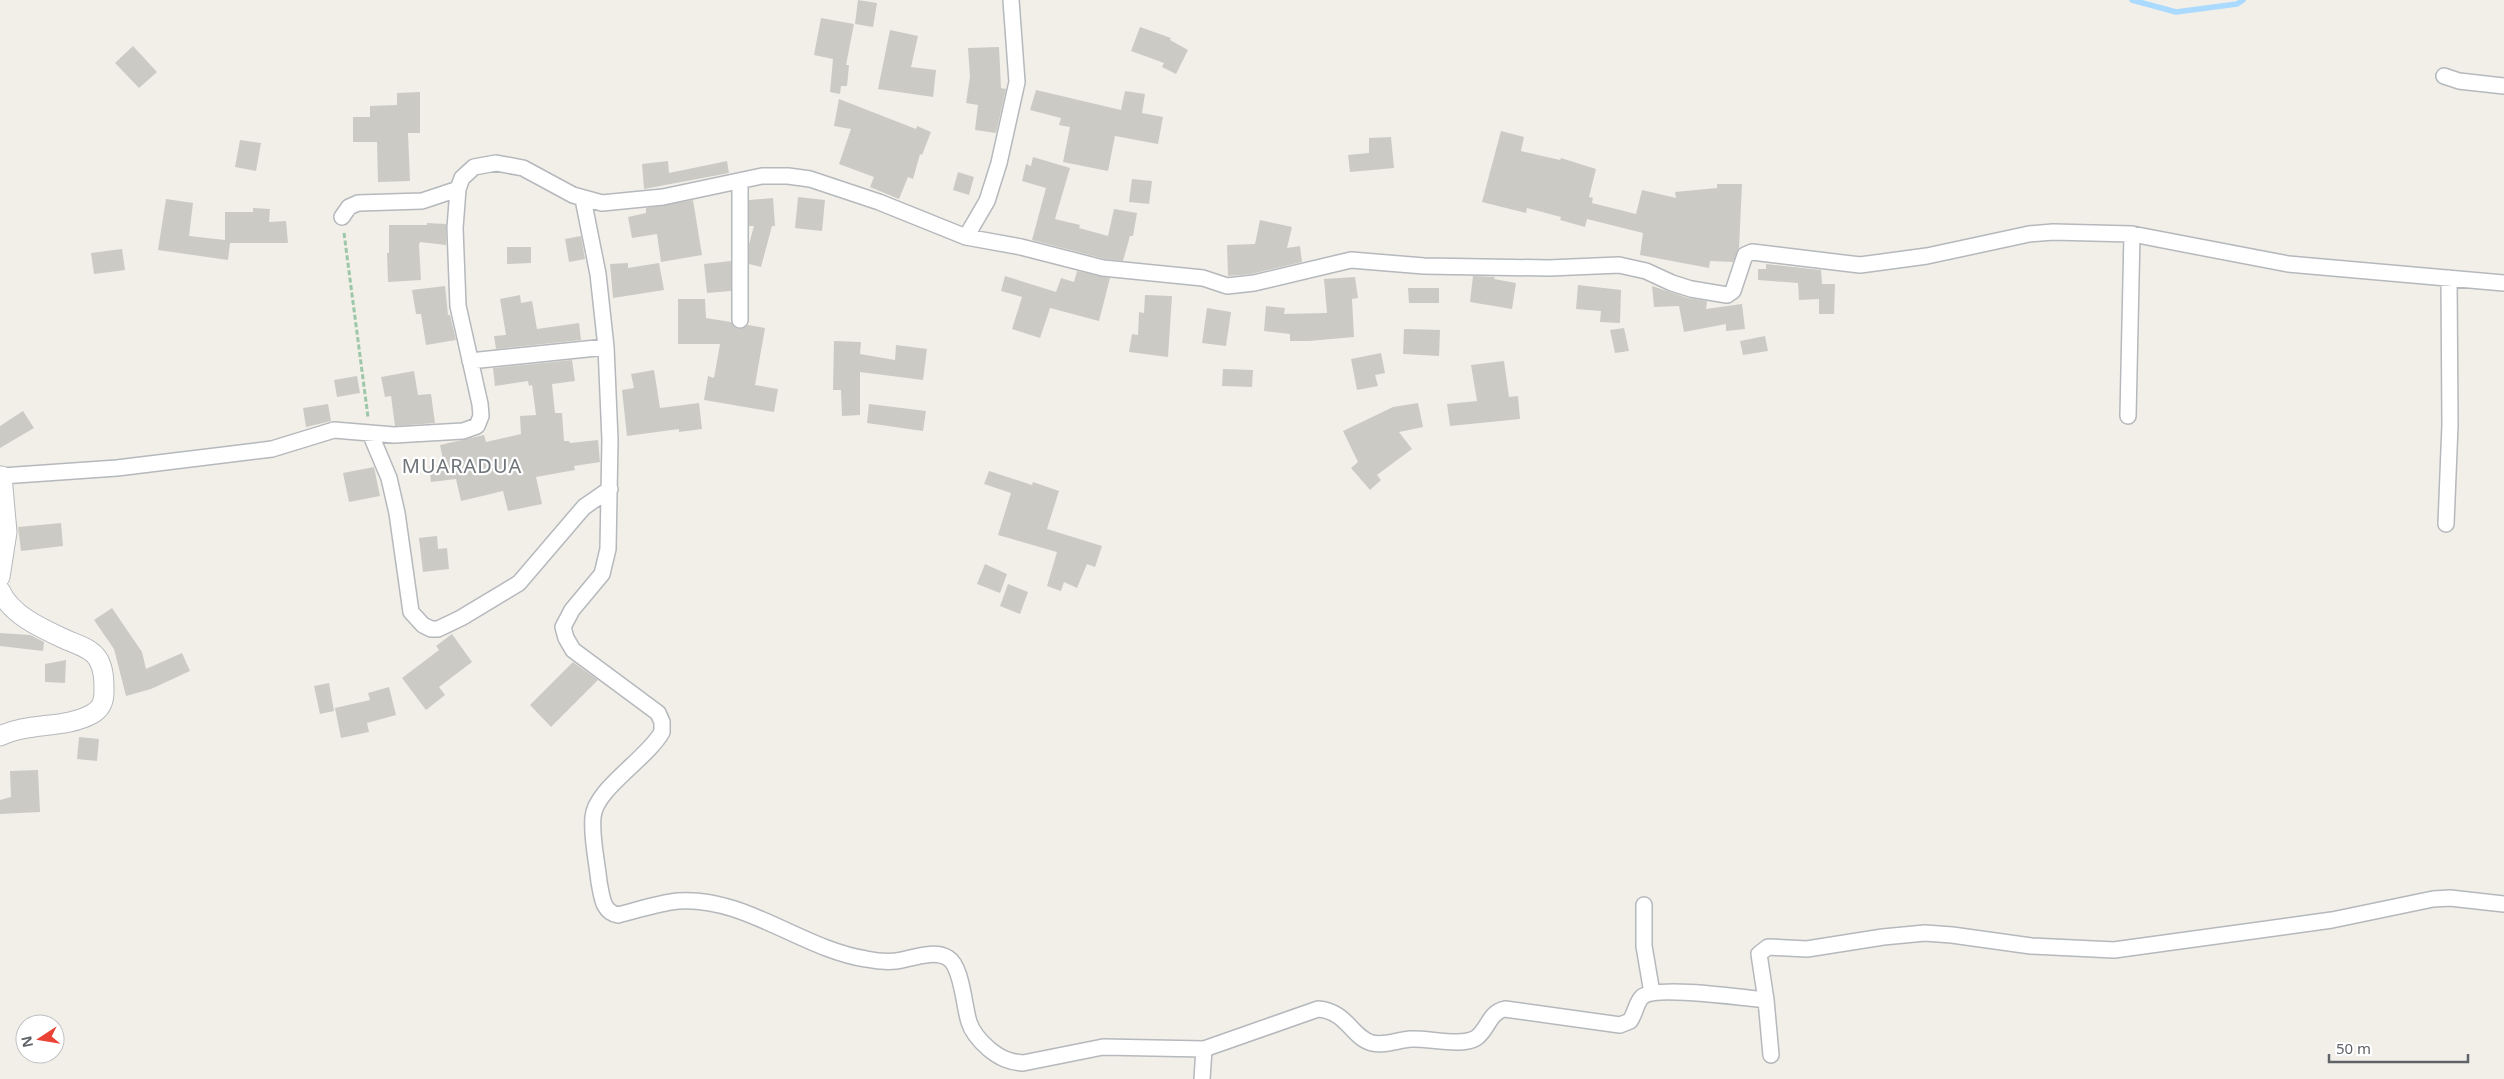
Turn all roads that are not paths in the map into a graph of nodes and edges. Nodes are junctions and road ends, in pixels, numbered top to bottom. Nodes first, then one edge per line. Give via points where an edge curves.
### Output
1 (1011, 0) edge
2 (2444, 76) dead end
3 (2504, 86) edge
4 (740, 182) junction
5 (458, 189) junction
6 (583, 199) junction
7 (342, 217) road end
8 (2132, 234) junction
9 (966, 237) junction
10 (2449, 278) junction
11 (2504, 283) edge
12 (740, 320) dead end
13 (606, 347) junction
14 (470, 361) junction
15 (2128, 416) dead end
16 (370, 433) junction
17 (1, 476) edge
18 (610, 489) junction
19 (2446, 524) dead end
20 (0, 577) edge
21 (0, 590) edge
22 (0, 736) edge
23 (2504, 904) edge
24 (1644, 905) dead end
25 (1652, 993) junction
26 (1766, 1000) junction
27 (1204, 1049) junction
28 (1771, 1055) dead end
29 (1202, 1079) edge

1 - 9 street via 1017,82 987,201
2 - 3 street
4 - 6 street via 614,203
4 - 9 street via 762,176 810,179
4 - 12 street
5 - 6 street via 462,178 474,168 509,164
5 - 7 street via 422,201 358,203 349,206
5 - 14 street via 454,228 456,288
6 - 13 street via 598,274
8 - 9 street via 2028,234 1926,256 1860,265 1752,252 1745,255 1733,291 1727,295 1682,286 1646,271 1619,265 1549,268 1424,266 1351,260 1254,283 1227,286 1203,278 1103,268
8 - 10 street via 2288,264
8 - 15 street
10 - 11 street
10 - 19 street via 2450,425
13 - 14 street
13 - 18 street
14 - 16 street via 481,416 477,426 463,431 394,435
16 - 17 street via 334,430 272,449 117,468
16 - 18 street via 393,495 411,612 416,620 431,629 461,618 520,583 584,507
17 - 20 street via 7,532
18 - 27 street via 608,549 602,574 572,610 563,627 573,650 658,713 662,732 596,804 593,831 605,908 612,914 618,914 677,902 701,903 736,910 854,957 884,961 941,955 950,958 956,968 969,1024 977,1037 999,1057 1012,1062 1038,1061 1103,1047
21 - 22 street via 23,616 94,653 104,677 104,698 95,713 78,720 18,729
23 - 26 street via 2433,899 2332,920 2114,950 2030,946 1925,933 1854,941 1824,948 1792,950 1768,947 1759,954
24 - 25 street via 1644,946
25 - 26 street
25 - 27 street via 1642,997 1630,1021 1620,1025 1505,1009 1494,1014 1480,1035 1468,1041 1412,1039 1377,1044 1368,1042 1336,1014 1318,1009
26 - 28 street
27 - 29 street

